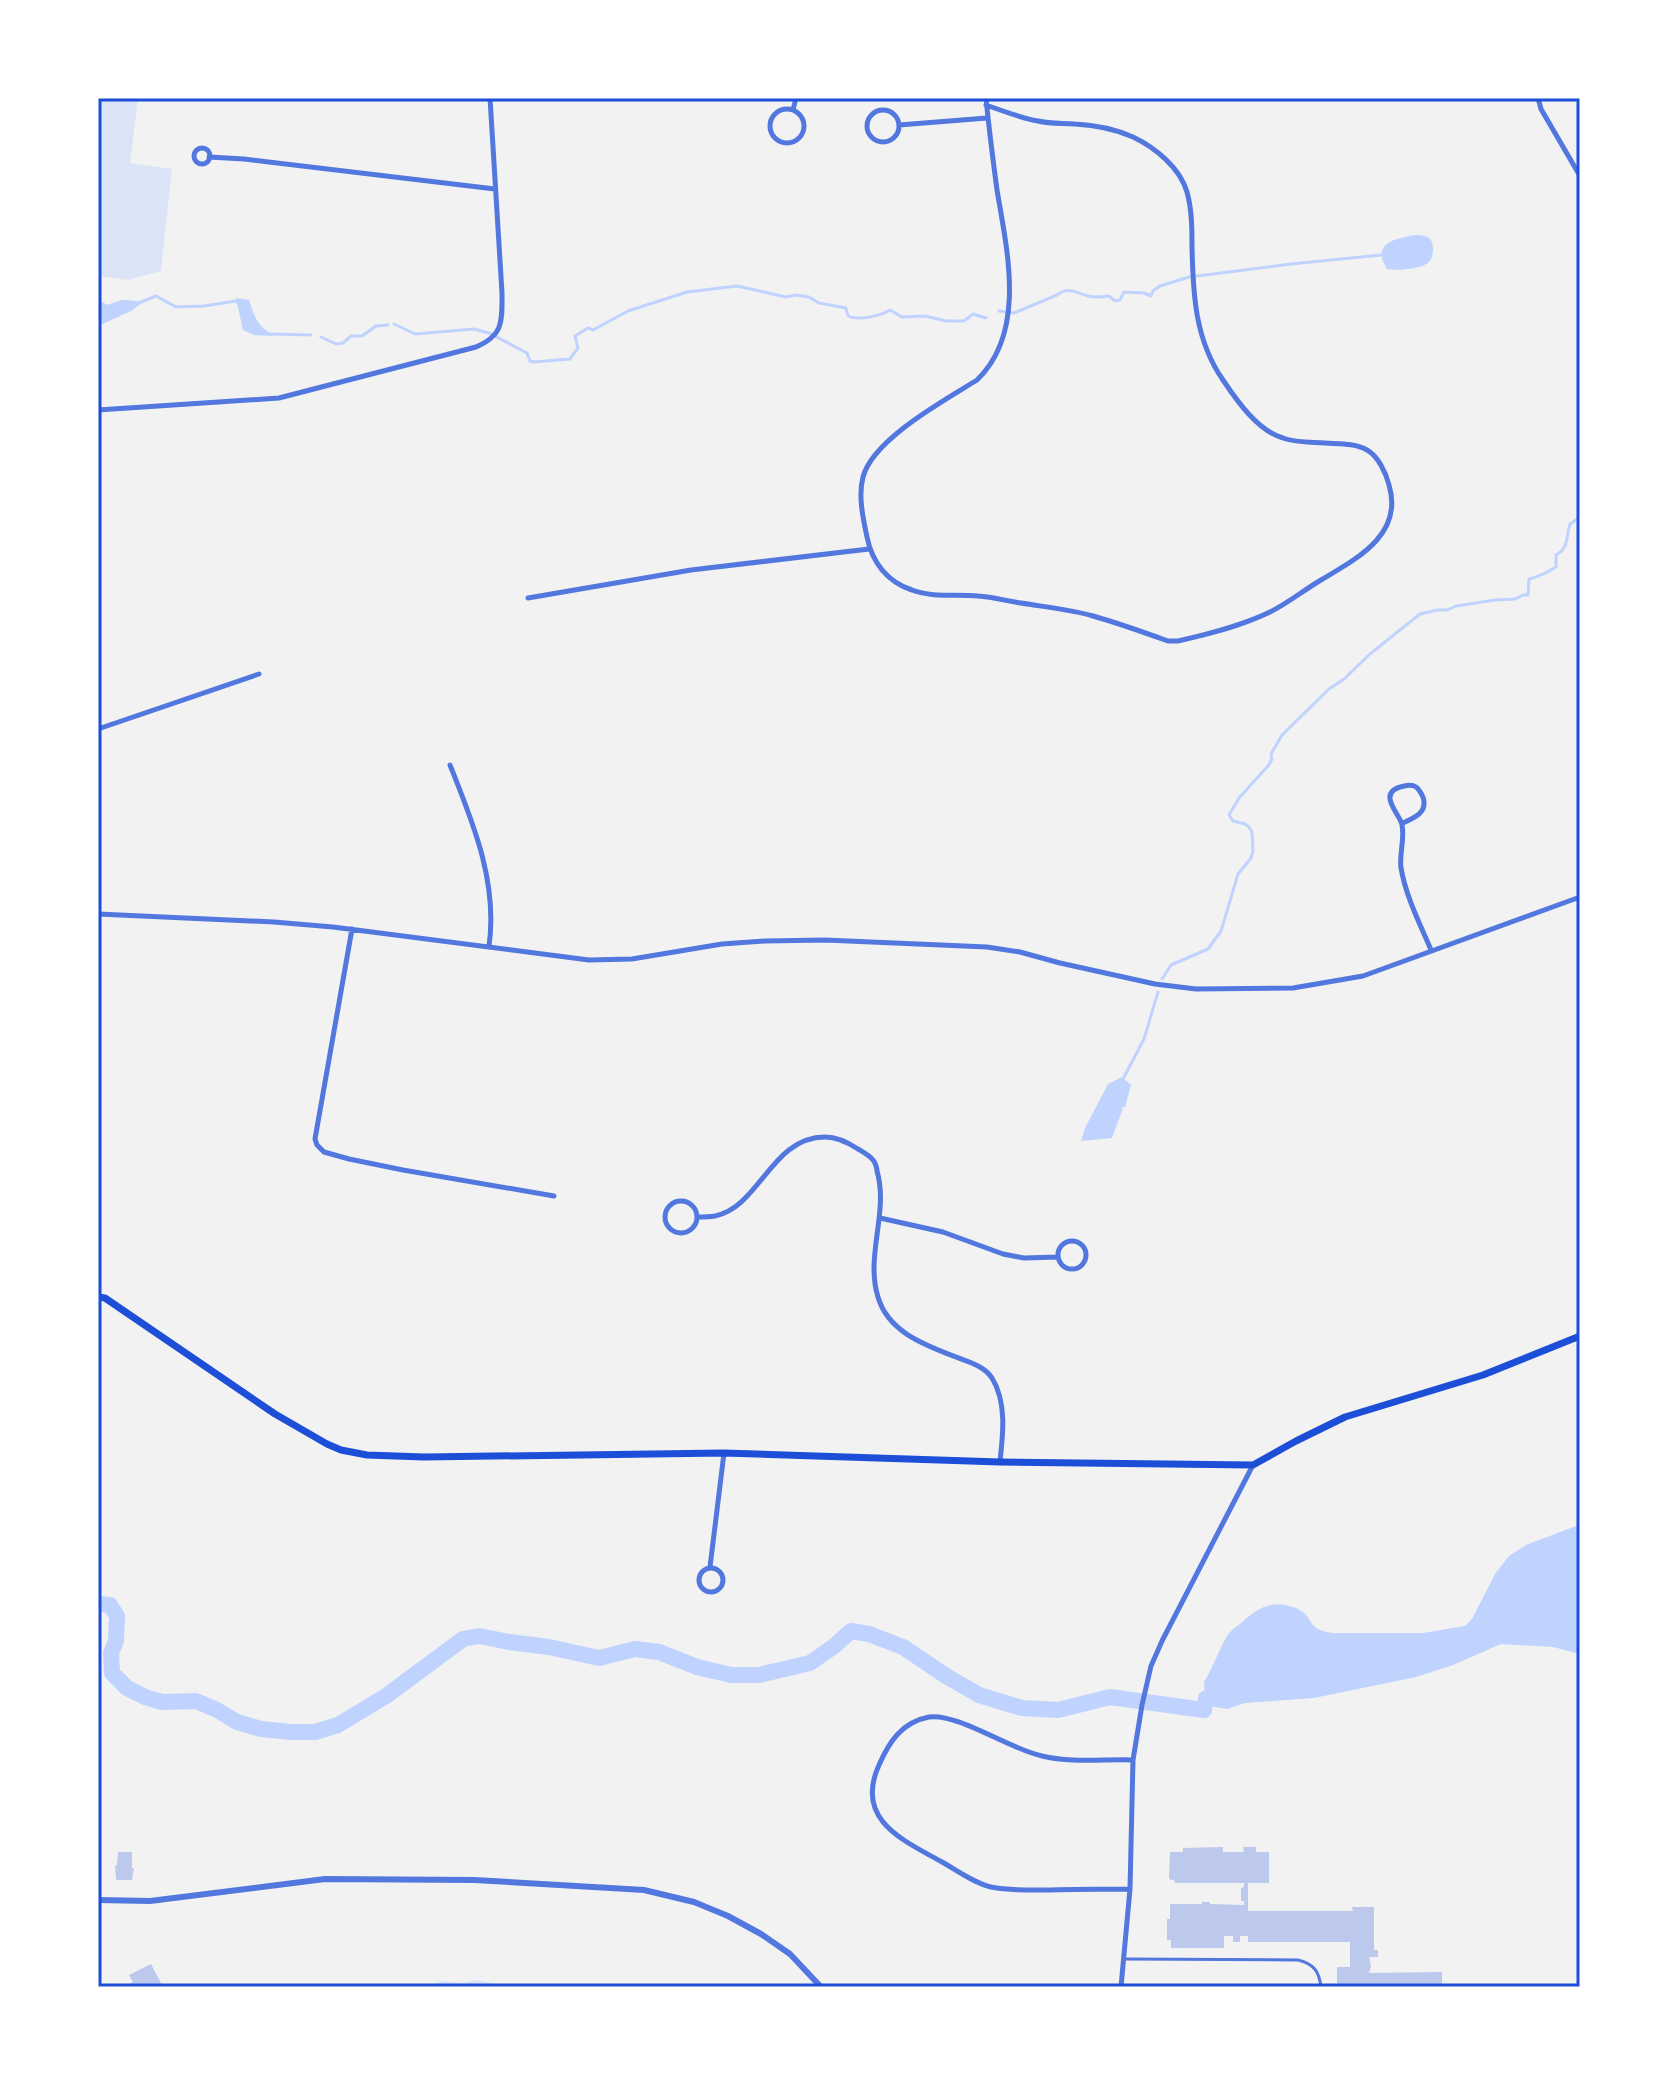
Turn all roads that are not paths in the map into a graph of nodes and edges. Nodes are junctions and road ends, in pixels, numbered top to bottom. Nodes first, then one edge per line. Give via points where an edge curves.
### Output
1 (490, 98) edge
2 (796, 98) edge
3 (1538, 98) edge
4 (986, 101) edge
5 (793, 110) junction
6 (987, 118) junction
7 (899, 125) junction
8 (209, 157) dead end
9 (1580, 176) edge
10 (495, 189) junction
11 (98, 410) edge
12 (869, 549) junction
13 (528, 598) dead end
14 (259, 674) dead end
15 (98, 729) edge
16 (450, 765) dead end
17 (1403, 823) junction
18 (1580, 897) edge
19 (98, 914) edge
20 (352, 929) junction
21 (489, 946) junction
22 (1431, 950) junction
23 (554, 1196) dead end
24 (697, 1217) junction
25 (880, 1218) junction
26 (1058, 1257) junction
27 (98, 1297) edge
28 (1580, 1336) edge
29 (724, 1453) junction
30 (1000, 1462) junction
31 (1253, 1465) junction
32 (710, 1567) junction
33 (1133, 1760) junction
34 (1130, 1889) junction
35 (98, 1900) edge
36 (1123, 1959) junction
37 (821, 1987) edge
38 (1121, 1987) edge
39 (1321, 1987) edge

1 - 10 street
2 - 5 street
3 - 9 street
4 - 6 street
4 - 12 street via 1040,122 1121,132 1159,153 1187,190 1197,311 1205,349 1217,372 1270,433 1368,450 1391,491 1385,528 1371,548 1289,602 1245,623 1178,641 1056,608 911,590 886,576
5 - 5 street via 779,111 771,120 772,134 780,142 793,142 802,134 803,119
6 - 7 street
6 - 12 street via 1008,257 1010,296 1000,346 977,380 890,438 875,454 862,480
7 - 7 street via 891,111 883,110 870,116 867,127 874,139 885,142 896,136
8 - 10 street
10 - 11 street via 502,315 494,336 476,347 279,398
12 - 13 street via 679,571
14 - 15 street
16 - 21 street via 486,869
17 - 17 street via 1390,798 1397,788 1412,785 1423,796 1422,810
17 - 22 street via 1401,866 1407,895
18 - 22 street
19 - 20 street
20 - 21 street
20 - 23 street via 317,1145 349,1159
21 - 22 street via 608,960 765,941 987,947 1196,989 1293,988 1363,976
24 - 24 street via 691,1204 680,1201 670,1206 666,1217 677,1232 693,1227
24 - 25 street via 717,1216 736,1206 781,1155 826,1137 848,1142 875,1160
25 - 26 street via 943,1232 1003,1254
25 - 30 street via 874,1271 888,1319 908,1336 977,1365 991,1377 1001,1400
26 - 26 street via 1065,1267 1075,1269 1086,1253 1071,1241 1061,1246
27 - 29 main road via 275,1414 341,1450 534,1459
28 - 31 main road via 1483,1375 1345,1417
29 - 30 main road
29 - 32 street
30 - 31 main road
31 - 33 street via 1151,1666
32 - 32 street via 699,1577 700,1585 712,1592 723,1583 723,1575
33 - 34 street
33 - 34 street via 1043,1757 949,1718 932,1717 913,1722 894,1737 871,1792 877,1814 895,1835 979,1883 1012,1889
34 - 36 street
35 - 37 street via 150,1901 325,1879 474,1880 644,1890 694,1902 761,1934 790,1954
36 - 38 street
36 - 39 lane via 1298,1960 1316,1969

